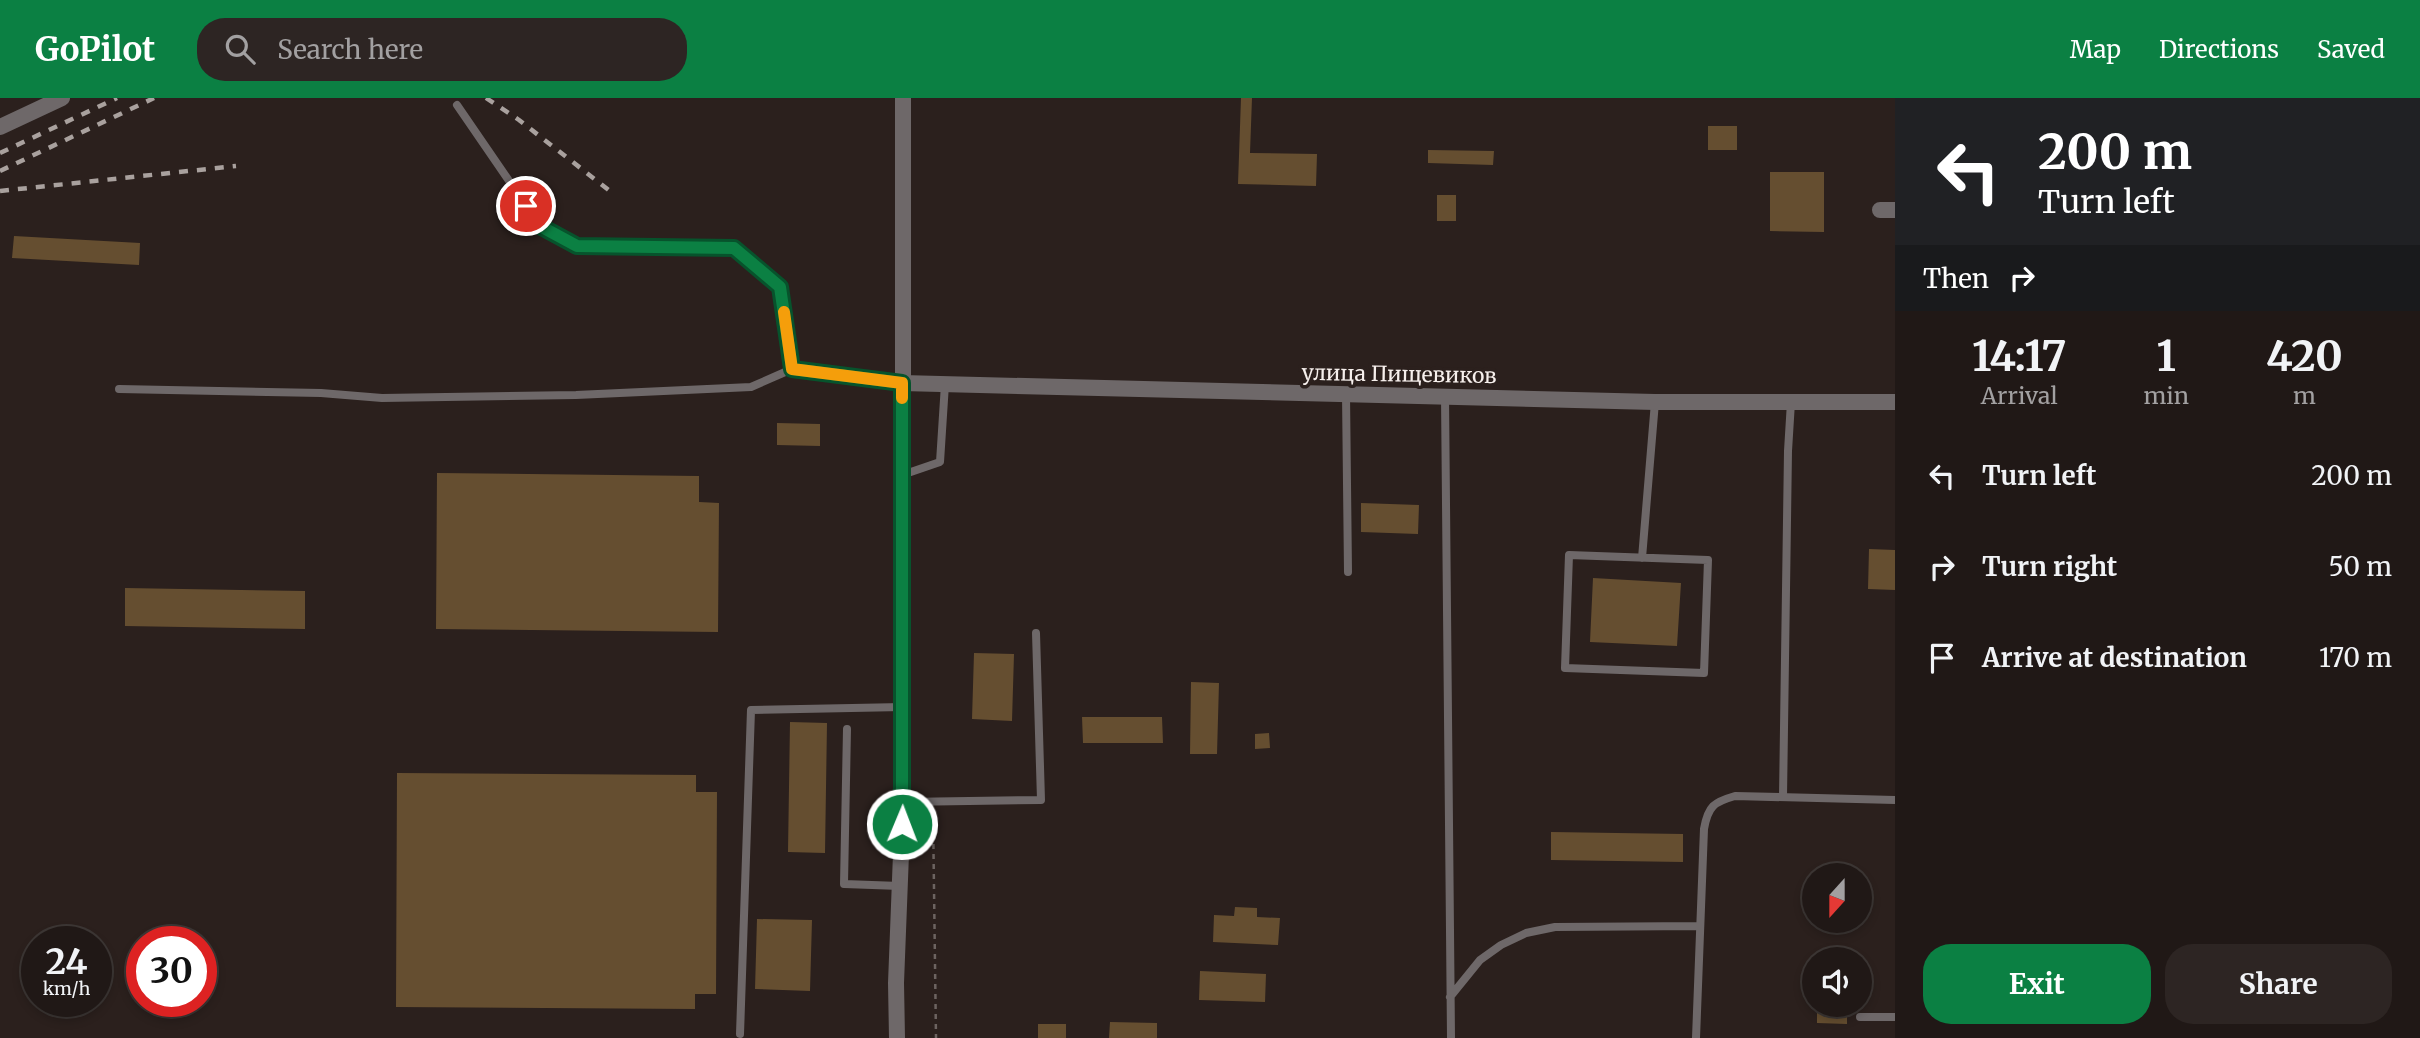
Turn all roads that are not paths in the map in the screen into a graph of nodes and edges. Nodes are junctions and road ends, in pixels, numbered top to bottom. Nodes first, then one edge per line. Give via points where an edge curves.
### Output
1 (62, 98) edge
2 (904, 98) edge
3 (457, 105) dead end
4 (0, 127) edge
5 (792, 369) junction
6 (902, 383) junction
7 (945, 384) junction
8 (119, 389) dead end
9 (1346, 394) junction
10 (1446, 396) junction
11 (1655, 402) junction
12 (1791, 402) junction
13 (1895, 402) edge
14 (902, 475) junction
15 (1642, 558) junction
16 (1348, 572) dead end
17 (1036, 633) dead end
18 (903, 707) junction
19 (847, 729) dead end
20 (1783, 797) junction
21 (1895, 800) edge
22 (903, 802) junction
23 (900, 886) junction
24 (1700, 926) junction
25 (1450, 997) junction
26 (1872, 1017) edge
27 (1895, 1017) edge
28 (740, 1034) dead end
29 (897, 1038) edge
30 (1451, 1038) edge
31 (1696, 1038) edge

1 - 4 street
2 - 6 street
3 - 5 lane via 540,226 577,246 734,248 780,287
5 - 6 lane
5 - 8 lane via 751,387 576,395 382,398
6 - 7 street, улица Пищевиков
6 - 14 street
7 - 9 street, улица Пищевиков
7 - 14 lane via 940,461
9 - 10 street, улица Пищевиков
9 - 16 lane
10 - 11 street, улица Пищевиков
10 - 25 lane
11 - 12 street, улица Пищевиков
11 - 15 lane
12 - 13 street, улица Пищевиков
12 - 20 lane
14 - 18 street
15 - 15 lane via 1569,555 1565,667 1704,673 1708,560
17 - 22 lane via 1041,800
18 - 22 street
18 - 28 lane via 751,710
19 - 23 lane via 844,884
20 - 21 lane
20 - 24 lane via 1735,796 1717,801 1706,815
22 - 23 street
23 - 29 street
24 - 25 lane via 1555,927 1526,933 1480,960
24 - 31 lane
25 - 30 lane
26 - 27 lane

